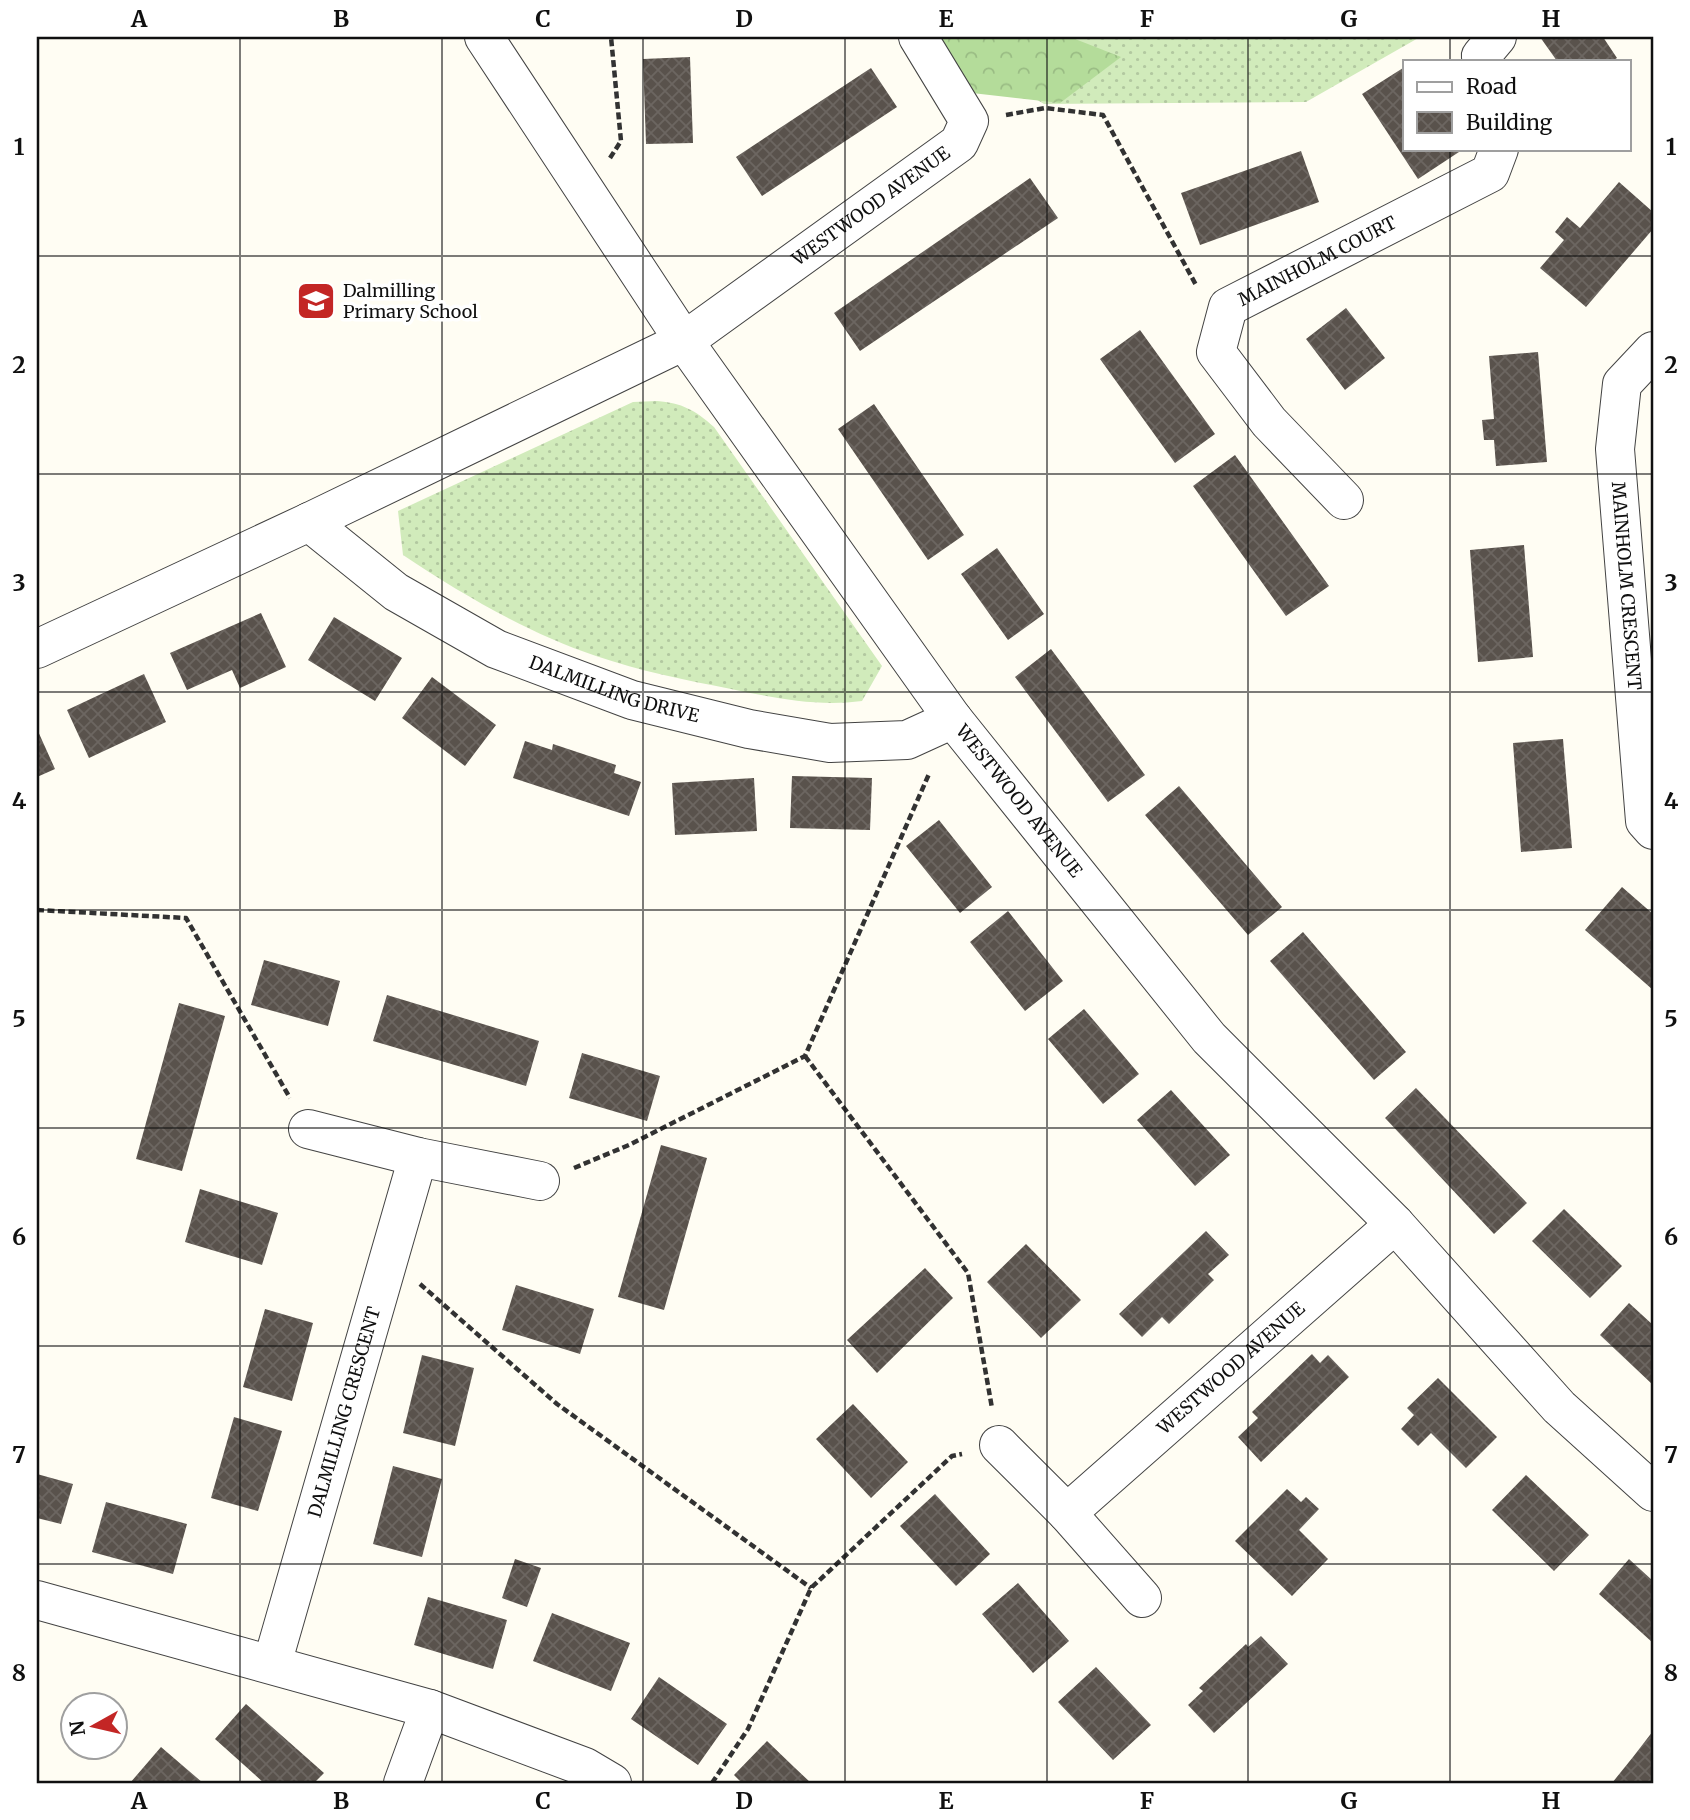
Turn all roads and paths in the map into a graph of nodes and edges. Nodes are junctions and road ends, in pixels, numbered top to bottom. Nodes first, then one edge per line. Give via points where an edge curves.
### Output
1 (484, 37) edge
2 (611, 37) edge
3 (918, 37) edge
4 (1497, 37) edge
5 (1483, 60) edge
6 (969, 121) junction
7 (1499, 150) edge
8 (588, 195) junction
9 (1228, 307) junction
10 (684, 341) junction
11 (1653, 351) edge
12 (1344, 500) dead end
13 (309, 523) junction
14 (37, 649) edge
15 (953, 719) junction
16 (1653, 830) edge
17 (37, 910) edge
18 (805, 1056) junction
19 (307, 1129) joint
20 (418, 1157) junction
21 (540, 1181) joint
22 (1395, 1224) junction
23 (389, 1257) junction
24 (999, 1445) junction
25 (1653, 1492) edge
26 (1066, 1513) junction
27 (811, 1588) junction
28 (1142, 1598) dead end
29 (37, 1600) edge
30 (272, 1664) junction
31 (430, 1709) junction
32 (403, 1783) edge
33 (612, 1783) edge
34 (712, 1783) edge

1 - 8 street, WESTWOOD AVENUE
2 - 8 path via 621,141
3 - 6 street
4 - 5 street via 1481,55
6 - 9 path via 1045,108 1103,115 1200,291
6 - 10 street, WESTWOOD AVENUE via 958,143
7 - 9 street, MAINHOLM COURT via 1490,173
8 - 10 street, WESTWOOD AVENUE
9 - 12 street, MAINHOLM COURT via 1216,352 1269,422
10 - 13 street
10 - 15 street, WESTWOOD AVENUE
11 - 16 street, MAINHOLM CRESCENT via 1622,384 1615,449 1645,821
13 - 14 street
13 - 15 street, DALMILLING DRIVE via 396,592 496,649 632,700 749,729 830,743 907,740
15 - 18 path
15 - 22 street, WESTWOOD AVENUE via 1209,1038
17 - 19 path via 186,918
18 - 21 path via 629,1145
18 - 24 path via 968,1273
19 - 20 street
20 - 21 street
20 - 23 street, DALMILLING CRESCENT
22 - 25 street, WESTWOOD AVENUE via 1559,1407
22 - 26 street, WESTWOOD AVENUE
23 - 27 path via 557,1404
23 - 30 street, DALMILLING CRESCENT
24 - 26 street
24 - 27 path via 952,1456
26 - 28 street
27 - 34 path via 748,1729
29 - 30 street
30 - 31 street
31 - 32 street
31 - 33 street via 585,1767

